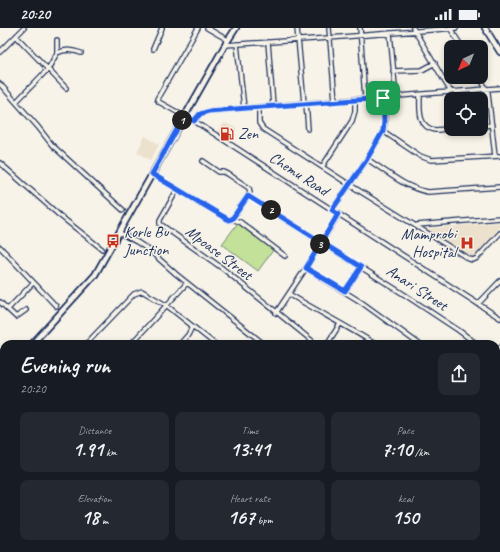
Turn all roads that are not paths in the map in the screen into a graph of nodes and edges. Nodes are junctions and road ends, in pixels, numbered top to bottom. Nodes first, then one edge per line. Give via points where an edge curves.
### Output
1 (24, 28) edge
2 (162, 28) edge
3 (198, 28) edge
4 (207, 28) edge
5 (236, 28) edge
6 (297, 28) edge
7 (328, 28) edge
8 (360, 28) edge
9 (451, 28) edge
10 (456, 28) edge
11 (485, 28) edge
12 (414, 30) edge
13 (390, 33) junction
14 (361, 35) junction
15 (16, 36) junction
16 (329, 38) junction
17 (57, 40) dead end
18 (298, 40) junction
19 (458, 40) edge
20 (268, 42) junction
21 (226, 43) junction
22 (237, 44) junction
23 (153, 49) dead end
24 (0, 52) edge
25 (500, 52) edge
26 (57, 53) junction
27 (81, 53) dead end
28 (435, 63) junction
29 (48, 69) junction
30 (393, 71) junction
31 (0, 84) edge
32 (484, 84) edge
33 (66, 88) dead end
34 (500, 88) edge
35 (487, 89) junction
36 (451, 92) joint
37 (444, 93) edge
38 (420, 95) junction
39 (396, 96) junction
40 (383, 98) junction
41 (365, 99) junction
42 (335, 100) junction
43 (355, 100) junction
44 (16, 102) junction
45 (305, 103) junction
46 (273, 105) junction
47 (258, 107) junction
48 (244, 108) junction
49 (185, 116) junction
50 (194, 121) junction
51 (488, 125) edge
52 (492, 125) junction
53 (308, 129) dead end
54 (444, 129) edge
55 (383, 131) junction
56 (495, 156) junction
57 (500, 156) edge
58 (367, 159) junction
59 (203, 161) dead end
60 (0, 163) edge
61 (322, 166) junction
62 (152, 174) junction
63 (350, 185) junction
64 (500, 187) edge
65 (177, 190) junction
66 (248, 196) junction
67 (123, 210) dead end
68 (332, 210) junction
69 (338, 214) junction
70 (500, 218) edge
71 (232, 219) junction
72 (416, 226) junction
73 (120, 232) junction
74 (500, 233) edge
75 (322, 242) junction
76 (0, 247) edge
77 (102, 249) dead end
78 (285, 256) dead end
79 (361, 267) junction
80 (306, 268) junction
81 (500, 281) edge
82 (33, 283) junction
83 (187, 283) junction
84 (345, 291) junction
85 (288, 294) junction
86 (0, 302) edge
87 (478, 304) junction
88 (166, 305) junction
89 (56, 306) dead end
90 (8, 309) junction
91 (26, 310) dead end
92 (276, 313) junction
93 (500, 318) edge
94 (340, 324) junction
95 (192, 326) junction
96 (36, 340) edge
97 (90, 340) edge
98 (135, 340) edge
99 (184, 340) edge
100 (210, 340) edge
101 (259, 340) edge
102 (311, 340) edge
103 (330, 340) edge
104 (369, 340) edge
105 (413, 340) edge
106 (471, 340) edge

1 - 15 street
2 - 23 street
3 - 49 street, Chemu Road via 158,100
4 - 21 street
5 - 21 main road
6 - 18 street
7 - 16 street
8 - 14 street
9 - 10 street
9 - 12 street
9 - 19 street
11 - 25 main road
12 - 13 street
12 - 28 street
13 - 14 street
13 - 30 street
14 - 16 street
14 - 41 street
15 - 24 street
15 - 29 street
16 - 18 street
16 - 42 street
17 - 26 street
18 - 20 street
18 - 45 street
20 - 22 street
20 - 46 street
21 - 22 street
21 - 49 main road
22 - 48 street
26 - 27 street via 73,50
26 - 29 street
28 - 30 street via 422,70
28 - 36 street
29 - 33 street
29 - 44 street
30 - 39 street
31 - 44 street
32 - 35 street
34 - 35 street
35 - 36 street
35 - 52 street
37 - 38 street
38 - 39 street
38 - 54 street via 420,117 425,125 435,130
39 - 40 street
40 - 41 street
40 - 55 street
41 - 43 street
42 - 43 street
42 - 45 street
43 - 61 street via 352,120
44 - 67 street via 52,145
45 - 46 street
45 - 53 street
46 - 47 street
47 - 48 street
47 - 61 street via 259,123 263,129
48 - 50 street via 204,112
49 - 50 street, Chemu Road
49 - 62 main road
50 - 68 street, Chemu Road
51 - 52 street
52 - 56 street
55 - 56 street via 420,156 431,160
55 - 58 street
56 - 57 street
58 - 63 street
58 - 64 street via 418,190 428,192
59 - 66 street via 219,172 226,172 246,186 250,192
60 - 77 street via 58,215
61 - 63 street
62 - 65 street
62 - 73 main road
63 - 68 street
63 - 72 street
65 - 71 street via 229,220
65 - 92 street, Mpoase Street via 160,224 222,268
66 - 71 street
66 - 75 street, Anari Street
68 - 69 street, Chemu Road
69 - 75 street
69 - 87 street, Chemu Road
70 - 72 street
71 - 78 street via 240,222
72 - 74 street via 473,260
73 - 83 street via 149,250
73 - 96 main road via 92,279
75 - 79 street, Anari Street
75 - 80 street
76 - 82 street
79 - 84 street
79 - 106 street, Anari Street
80 - 84 street
80 - 85 street
81 - 87 street
82 - 89 street
82 - 90 street
83 - 88 street
83 - 101 street
84 - 105 street
85 - 92 street
85 - 94 street
86 - 90 street
87 - 93 street, Chemu Road
88 - 95 street
88 - 97 street via 139,291
88 - 98 street
90 - 91 street via 16,318
92 - 102 street, Mpoase Street
94 - 103 street
94 - 104 street
95 - 99 street
95 - 100 street

